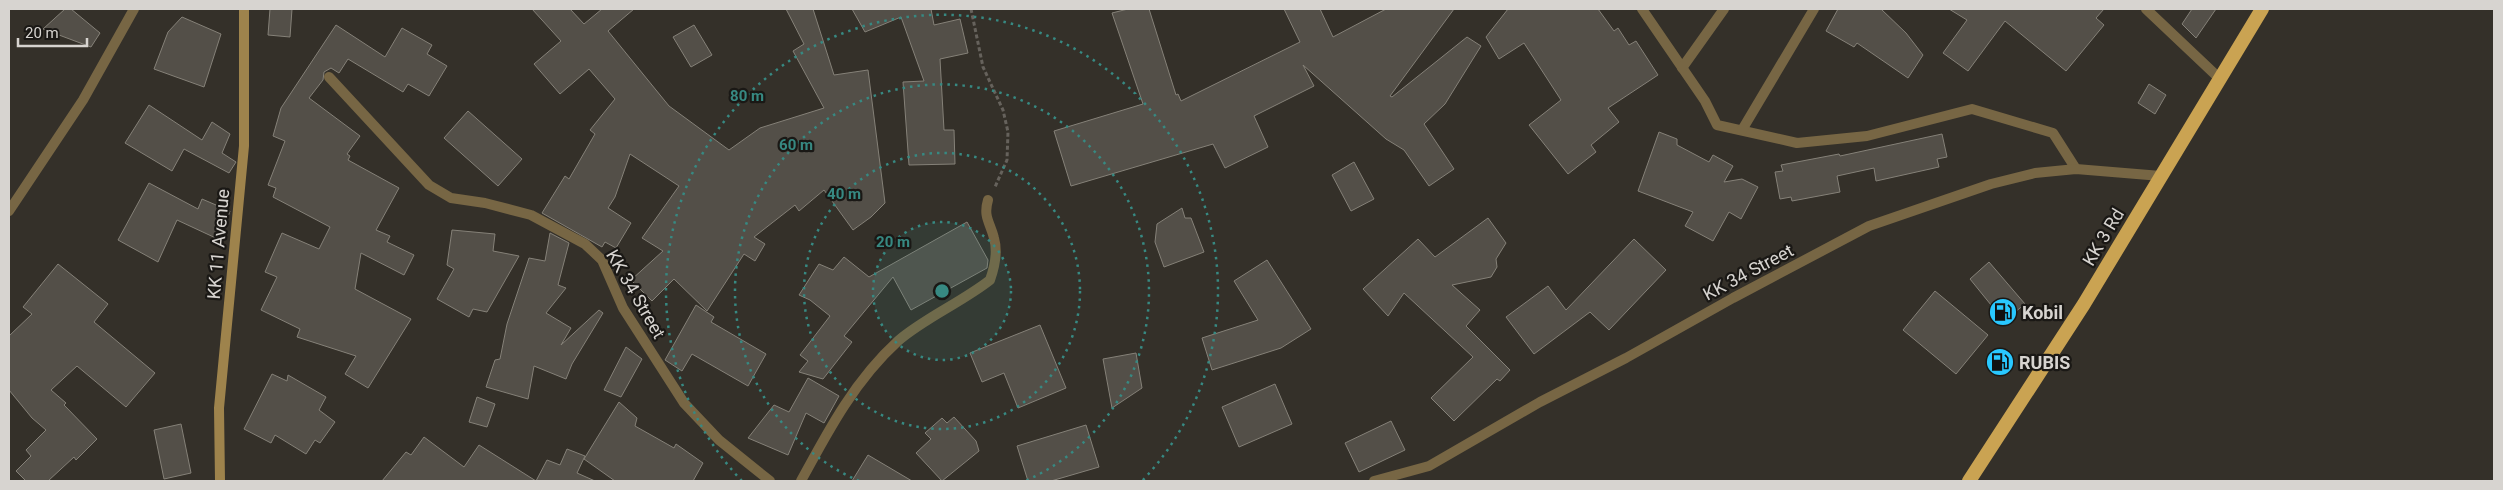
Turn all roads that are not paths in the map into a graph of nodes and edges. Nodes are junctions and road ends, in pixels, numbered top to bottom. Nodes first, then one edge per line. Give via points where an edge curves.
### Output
1 (134, 9) edge
2 (244, 9) edge
3 (1642, 9) edge
4 (1724, 9) edge
5 (1814, 9) edge
6 (2146, 9) edge
7 (2262, 9) edge
8 (1682, 68) junction
9 (329, 77) dead end
10 (2220, 79) junction
11 (1742, 130) junction
12 (2076, 169) junction
13 (2162, 176) junction
14 (988, 200) road end
15 (9, 211) edge
16 (220, 481) edge
17 (770, 481) edge
18 (801, 481) edge
19 (1374, 481) edge
20 (1969, 481) edge

1 - 15 street via 83,100
2 - 16 main road, KK 11 Avenue via 244,146 219,408
3 - 8 street
4 - 8 street
5 - 11 street
6 - 10 street
7 - 10 highway, KK 3 Rd
8 - 11 street via 1717,125
9 - 17 street, KK 34 Street via 438,192 451,198 531,215 584,244 602,260 623,308 684,403 719,440
10 - 13 highway, KK 3 Rd
11 - 12 street via 1798,143 1867,136 1972,109 2052,133
12 - 13 street, KK 34 Street
12 - 19 street, KK 34 Street via 2035,173 1991,184 1869,226 1540,402 1429,466
13 - 20 highway, KK 3 Rd via 2084,304
14 - 18 street via 985,218 994,238 996,264 990,280 900,340 872,368 849,397

